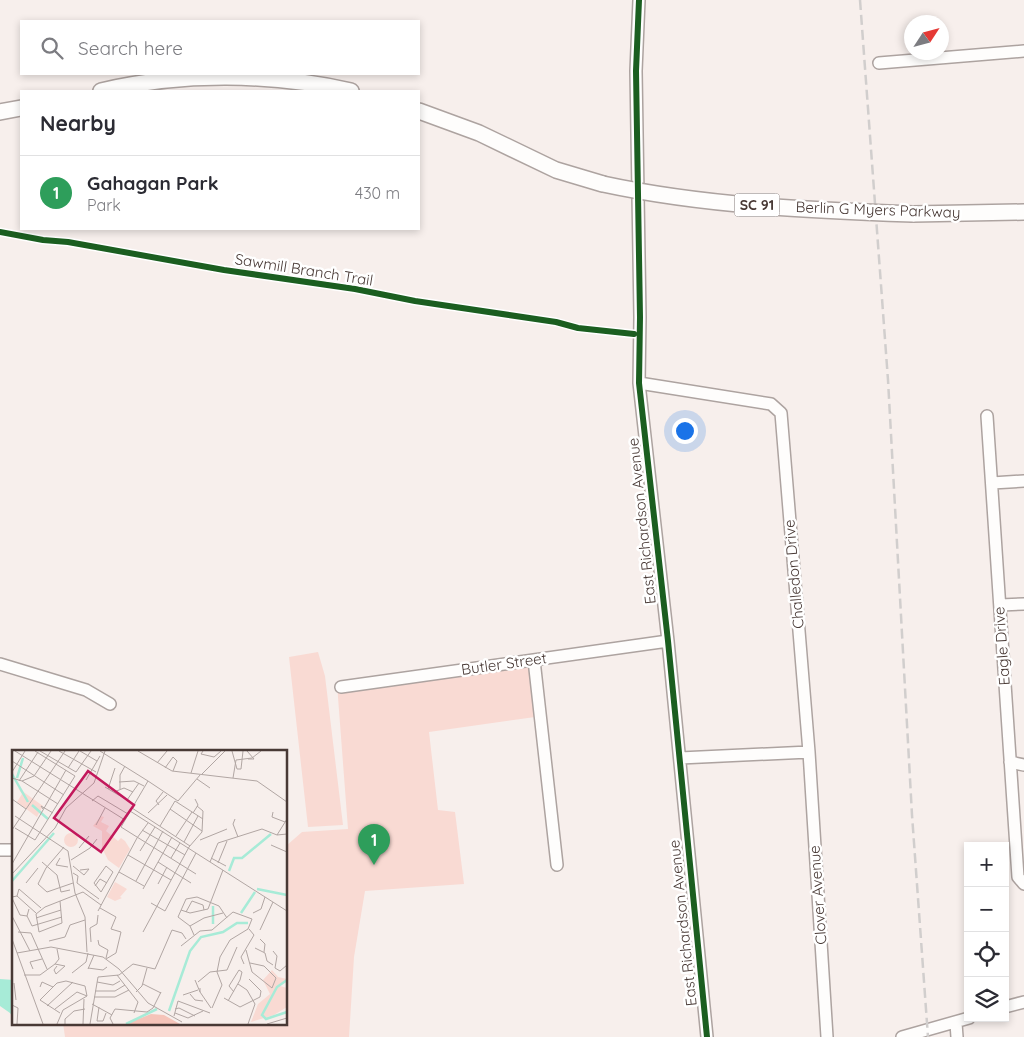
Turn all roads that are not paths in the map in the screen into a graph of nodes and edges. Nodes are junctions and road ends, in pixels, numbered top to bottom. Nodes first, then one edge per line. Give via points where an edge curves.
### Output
1 (639, 0) edge
2 (1024, 51) edge
3 (879, 63) dead end
4 (105, 90) edge
5 (344, 90) edge
6 (20, 108) edge
7 (420, 111) edge
8 (0, 112) edge
9 (1024, 212) edge
10 (639, 383) junction
11 (987, 416) dead end
12 (1024, 481) edge
13 (992, 483) junction
14 (1024, 604) edge
15 (1000, 605) junction
16 (668, 641) junction
17 (534, 660) junction
18 (0, 664) edge
19 (341, 687) dead end
20 (110, 704) dead end
21 (808, 752) junction
22 (680, 758) junction
23 (1010, 762) junction
24 (1024, 765) edge
25 (557, 866) dead end
26 (1021, 880) edge
27 (1024, 1002) edge
28 (1009, 1006) edge
29 (964, 1020) edge
30 (956, 1023) junction
31 (707, 1037) edge
32 (827, 1037) edge
33 (902, 1037) edge
34 (957, 1037) edge

1 - 10 street, East Richardson Avenue via 636,71
2 - 3 street
4 - 5 main road via 174,79 221,77 268,79
6 - 8 main road
7 - 9 main road, Berlin G Myers Parkway / SC 91, bridge via 479,133 556,170 650,194 913,214
10 - 16 street, East Richardson Avenue
10 - 21 street, Challedon Drive via 771,404 781,413
11 - 13 street, Eagle Drive
12 - 13 street
13 - 15 street, Eagle Drive
14 - 15 street
15 - 23 street, Eagle Drive
16 - 17 street, Butler Street
16 - 22 street, East Richardson Avenue
17 - 19 street, Butler Street
17 - 25 street
18 - 20 street via 86,690
21 - 22 street
21 - 32 street, Clover Avenue
22 - 31 street, East Richardson Avenue
23 - 24 street
23 - 26 street, Eagle Drive
27 - 28 street
29 - 30 street
30 - 33 street
30 - 34 street

